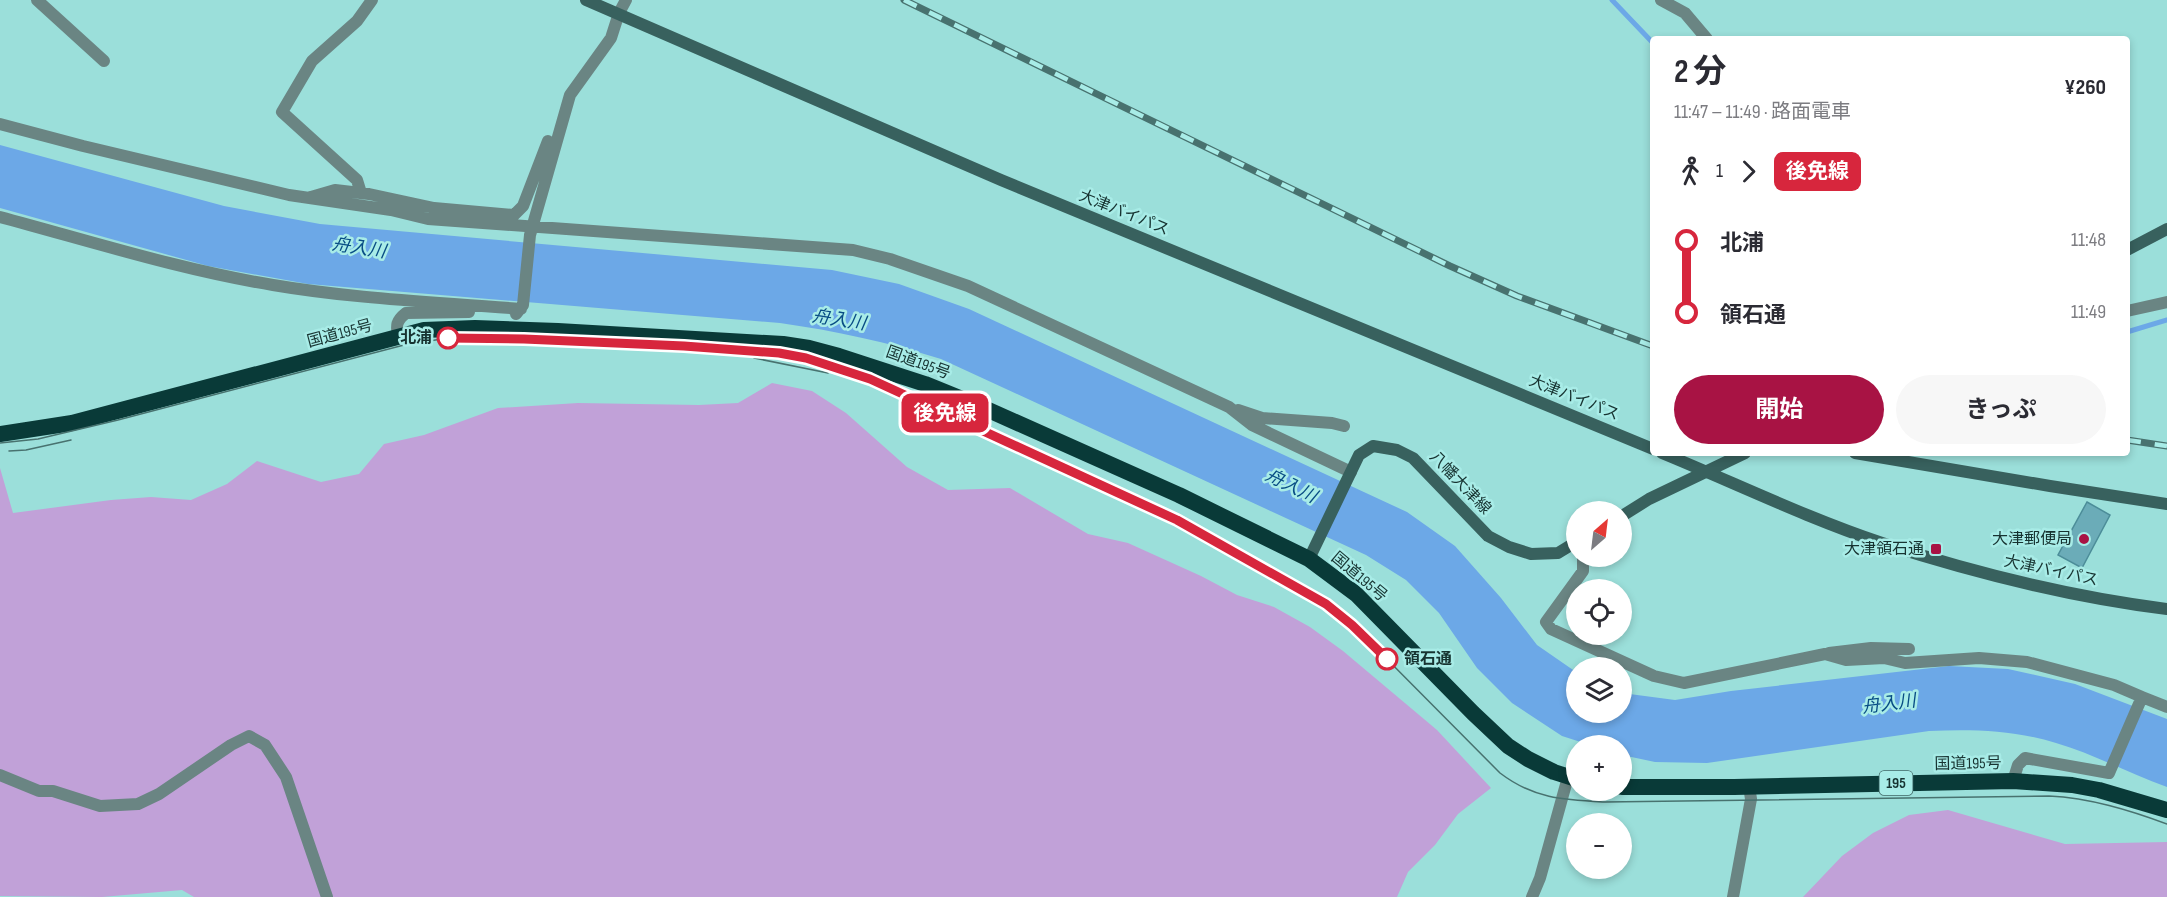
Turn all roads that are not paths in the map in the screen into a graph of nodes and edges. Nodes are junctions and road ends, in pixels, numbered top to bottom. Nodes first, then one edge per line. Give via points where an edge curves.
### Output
1 (37, 0) edge
2 (372, 0) edge
3 (586, 0) edge
4 (626, 0) edge
5 (1661, 0) edge
6 (619, 13) junction
7 (1704, 36) edge
8 (104, 61) dead end
9 (568, 103) junction
10 (0, 124) edge
11 (361, 193) junction
12 (307, 198) junction
13 (0, 217) edge
14 (2167, 229) edge
15 (532, 230) junction
16 (2130, 248) edge
17 (2167, 302) edge
18 (522, 307) junction
19 (2130, 310) edge
20 (398, 337) junction
21 (1229, 407) junction
22 (1344, 426) dead end
23 (0, 434) edge
24 (1650, 448) edge
25 (1670, 456) edge
26 (1739, 456) edge
27 (1872, 456) edge
28 (1707, 471) junction
29 (1350, 475) junction
30 (2167, 504) edge
31 (1632, 510) edge
32 (1566, 549) edge
33 (1309, 559) junction
34 (1583, 567) edge
35 (2167, 609) edge
36 (1909, 649) dead end
37 (1825, 654) junction
38 (2141, 700) junction
39 (2167, 707) edge
40 (0, 774) edge
41 (1566, 775) edge
42 (2013, 781) junction
43 (1749, 786) junction
44 (1632, 787) edge
45 (1566, 796) edge
46 (2167, 810) edge
47 (327, 897) edge
48 (1532, 897) edge
49 (1733, 897) edge

1 - 8 street
2 - 11 street via 357,21 312,62 282,112 357,180
3 - 6 main road, 大津バイパス
4 - 6 street
5 - 7 street via 1685,13
6 - 9 street via 611,38
6 - 24 main road, 大津バイパス via 1001,180
9 - 11 street via 523,206 514,215 434,208
9 - 15 street
10 - 12 street
11 - 12 street via 335,190
12 - 15 street via 428,219
13 - 18 street via 191,268 272,285 331,294
14 - 16 main road
15 - 18 street
15 - 21 street via 853,249 968,286
17 - 19 street
18 - 20 street via 516,314 406,313 396,324
20 - 23 highway, 国道195号 via 72,423
20 - 33 highway, 国道195号 via 424,330 482,328 809,348 889,371 984,408 1179,495
21 - 22 street via 1262,418
21 - 29 street via 1252,425
25 - 28 main road, 大津バイパス
26 - 28 main road
27 - 30 main road
28 - 31 main road
28 - 35 main road, 大津バイパス via 1880,542 1942,561 2018,582
29 - 32 main road, 八幡大津線 via 1359,455 1373,446 1397,450 1413,458 1488,536 1531,554 1558,554
29 - 33 main road, 八幡大津線
33 - 41 highway, 国道195号 via 1356,594 1508,746
34 - 37 street via 1546,622 1551,629 1654,676 1684,683
36 - 37 street via 1871,648
37 - 38 street via 1846,660 1884,658 1905,663 1979,658 2027,662 2114,685
38 - 39 street
38 - 42 street via 2109,773 2025,758
40 - 47 street via 39,791 53,791 100,806 138,804 249,736 265,745 286,777
42 - 43 highway, 国道195号 / 195
42 - 46 highway, 国道195号 / 195 via 2099,790
43 - 44 highway, 国道195号 / 195
43 - 49 street via 1751,799
45 - 48 street

